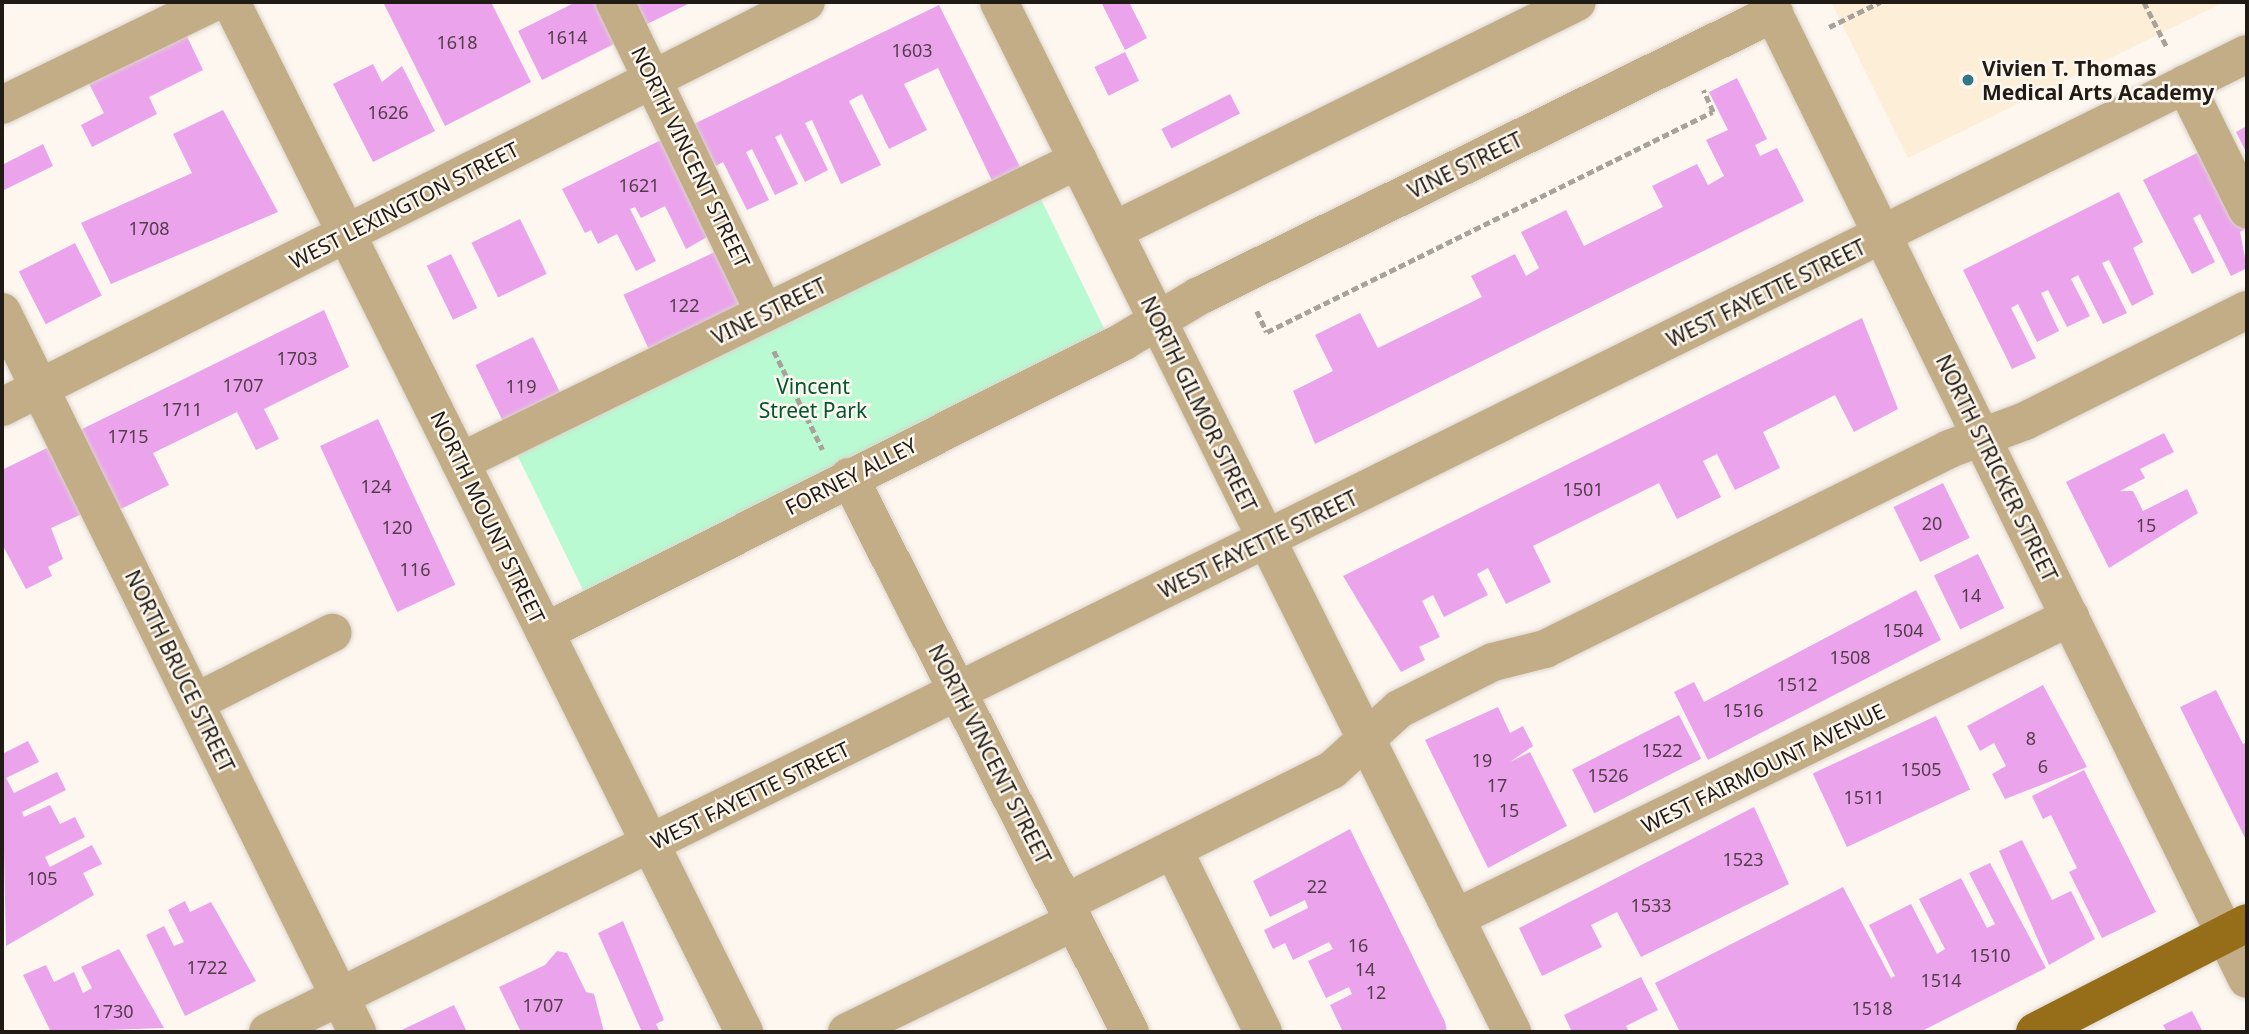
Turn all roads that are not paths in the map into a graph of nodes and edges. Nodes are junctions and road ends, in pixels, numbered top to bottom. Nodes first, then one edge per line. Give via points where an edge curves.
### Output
1 (215, 2) edge
2 (231, 2) edge
3 (615, 2) edge
4 (806, 2) edge
5 (999, 2) edge
6 (1577, 2) edge
7 (1771, 7) edge
8 (2247, 54) edge
9 (654, 77) junction
10 (2185, 84) junction
11 (2, 105) edge
12 (1078, 160) junction
13 (2247, 209) edge
14 (1113, 231) junction
15 (1884, 234) junction
16 (348, 235) junction
17 (2247, 310) edge
18 (2, 312) edge
19 (761, 315) junction
20 (1158, 320) junction
21 (38, 389) junction
22 (2, 407) edge
23 (1983, 440) junction
24 (460, 462) junction
25 (844, 479) junction
26 (1267, 540) junction
27 (2070, 617) junction
28 (545, 632) junction
29 (332, 633) dead end
30 (959, 691) junction
31 (196, 702) junction
32 (1365, 737) junction
33 (650, 844) junction
34 (1173, 849) junction
35 (1070, 912) junction
36 (1455, 918) junction
37 (2236, 929) edge
38 (2247, 979) edge
39 (339, 997) junction
40 (268, 1032) edge
41 (357, 1032) edge
42 (744, 1032) edge
43 (847, 1032) edge
44 (1130, 1032) edge
45 (1263, 1032) edge
46 (1512, 1032) edge
47 (2035, 1032) edge

1 - 11 street
2 - 16 street, NORTH MOUNT STREET
3 - 9 street, NORTH VINCENT STREET
4 - 9 street, WEST LEXINGTON STREET
5 - 12 street, NORTH GILMOR STREET
6 - 14 street
7 - 15 street, NORTH STRICKER STREET
7 - 20 street, VINE STREET
8 - 10 street, WEST FAYETTE STREET
9 - 16 street, WEST LEXINGTON STREET
9 - 19 street, NORTH VINCENT STREET
10 - 13 street
10 - 15 street, WEST FAYETTE STREET
12 - 14 street, NORTH GILMOR STREET
12 - 19 street, VINE STREET
14 - 20 street, NORTH GILMOR STREET
15 - 23 street, NORTH STRICKER STREET
15 - 26 street, WEST FAYETTE STREET
16 - 21 street, WEST LEXINGTON STREET
16 - 24 street, NORTH MOUNT STREET
17 - 23 street
18 - 21 street, NORTH BRUCE STREET
19 - 24 street, VINE STREET
20 - 25 street, FORNEY ALLEY
20 - 26 street, NORTH GILMOR STREET
21 - 22 street, WEST LEXINGTON STREET
21 - 31 street, NORTH BRUCE STREET
23 - 27 street, NORTH STRICKER STREET
23 - 32 street via 1949,449 1545,649 1493,662 1399,709
24 - 28 street, NORTH MOUNT STREET
25 - 28 street, FORNEY ALLEY
25 - 30 street, NORTH VINCENT STREET
26 - 30 street, WEST FAYETTE STREET
26 - 32 street, NORTH GILMOR STREET
27 - 36 street, WEST FAIRMOUNT AVENUE
27 - 37 street, NORTH STRICKER STREET
28 - 33 street, NORTH MOUNT STREET
29 - 31 street
30 - 33 street, WEST FAYETTE STREET
30 - 35 street, NORTH VINCENT STREET
31 - 39 street, NORTH BRUCE STREET
32 - 34 street via 1332,770
32 - 36 street, NORTH GILMOR STREET
33 - 39 street, WEST FAYETTE STREET
33 - 42 street, NORTH MOUNT STREET
34 - 35 street
34 - 45 street
35 - 43 street
35 - 44 street, NORTH VINCENT STREET
36 - 46 street, NORTH GILMOR STREET
37 - 38 street, NORTH STRICKER STREET
37 - 47 main road
39 - 40 street, WEST FAYETTE STREET
39 - 41 street, NORTH BRUCE STREET

